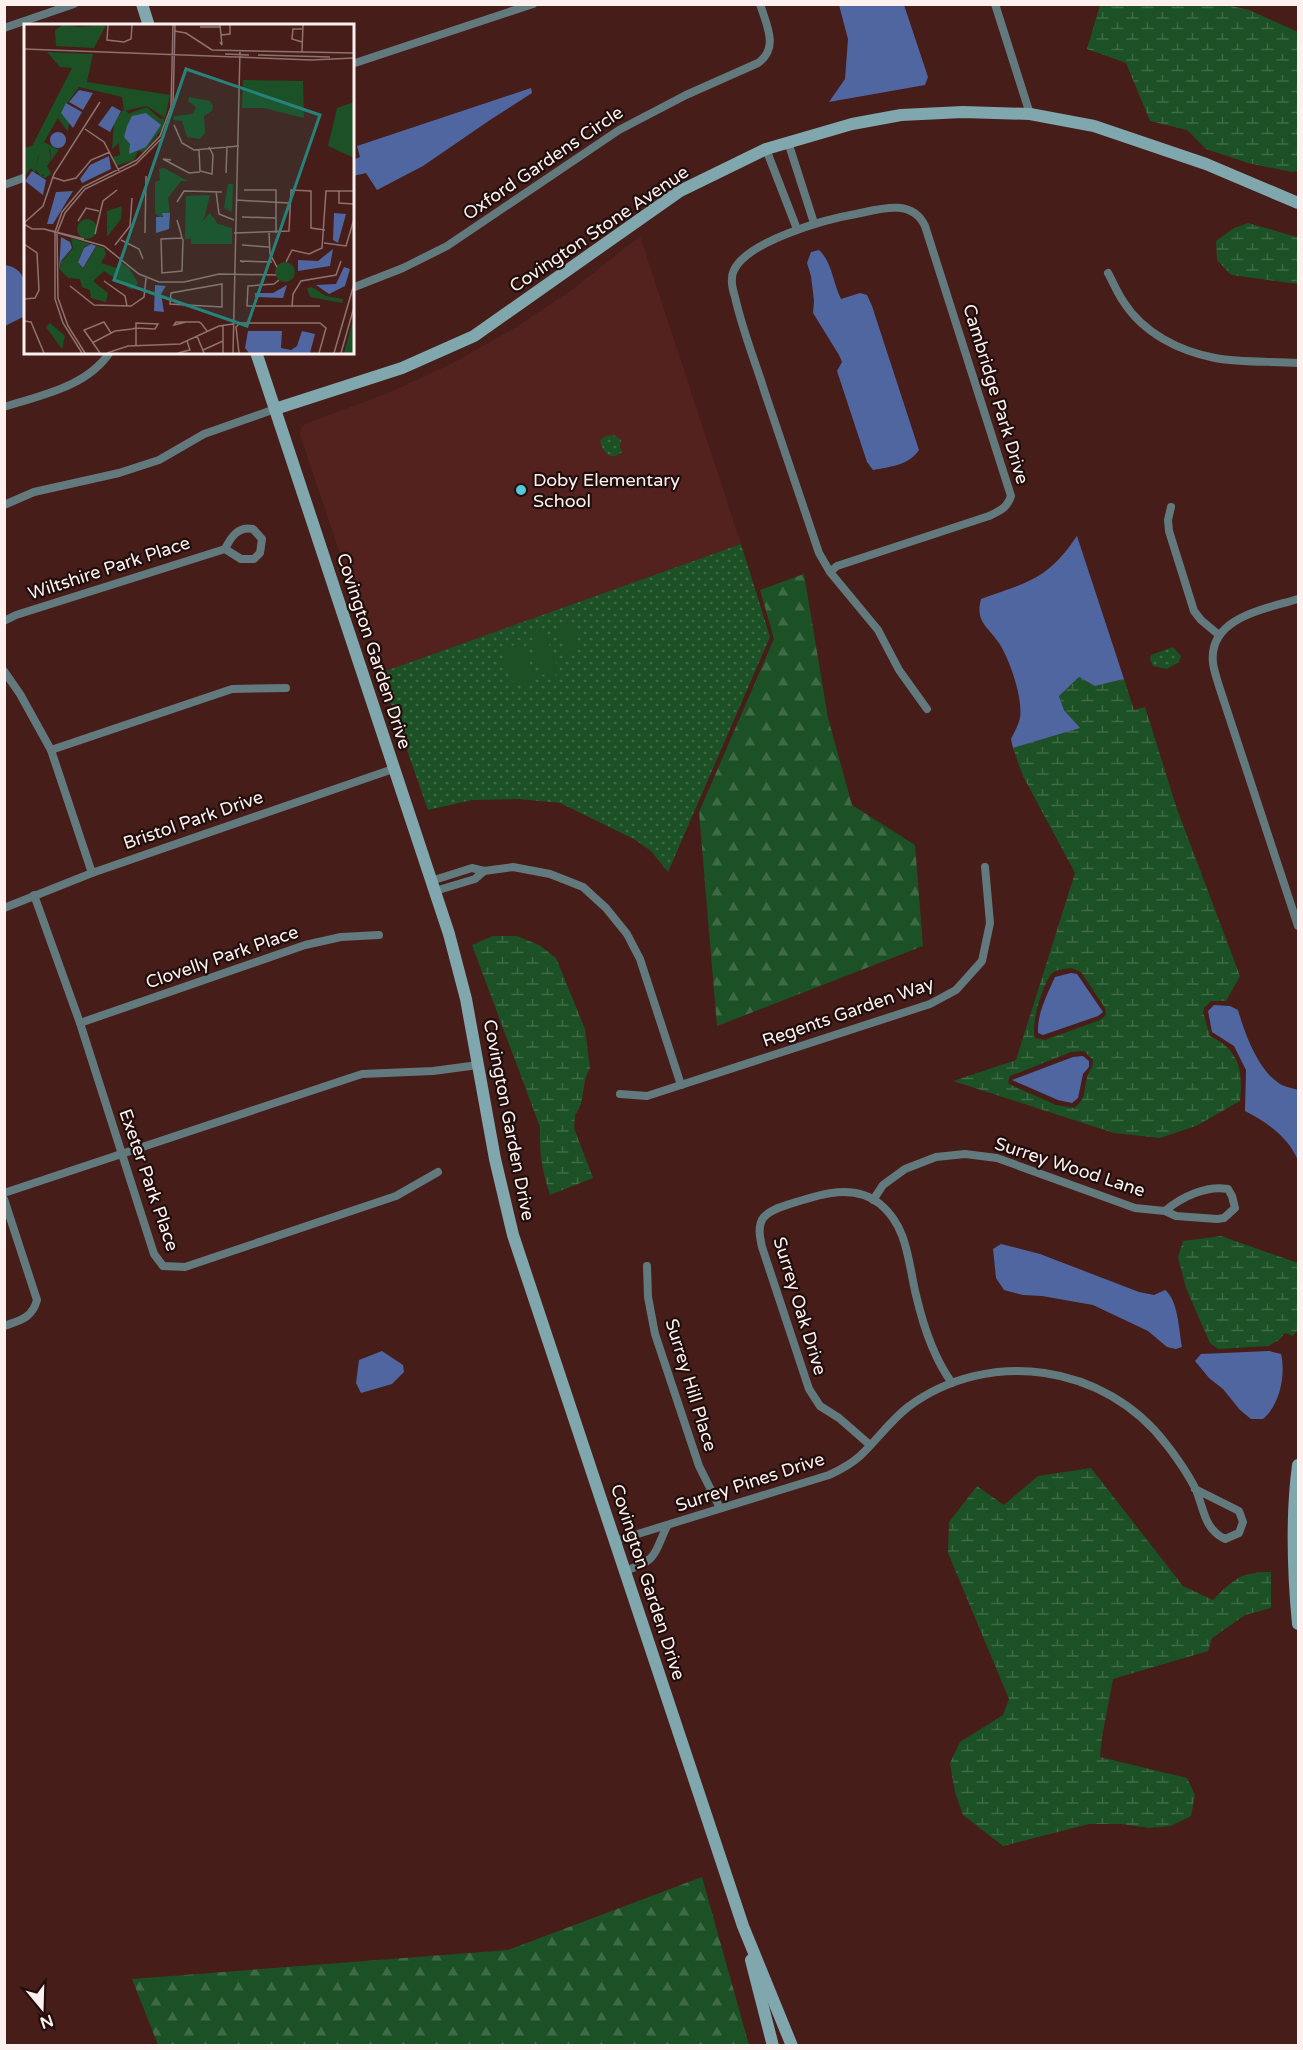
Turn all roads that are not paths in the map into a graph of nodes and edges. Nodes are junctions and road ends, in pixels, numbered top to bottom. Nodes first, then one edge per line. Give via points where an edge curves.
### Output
1 (74, 4) edge
2 (142, 4) edge
3 (533, 4) edge
4 (760, 4) edge
5 (995, 4) edge
6 (147, 24) edge
7 (4, 28) edge
8 (354, 63) edge
9 (1030, 114) junction
10 (788, 142) junction
11 (766, 149) junction
12 (24, 178) edge
13 (4, 184) edge
14 (1299, 203) edge
15 (814, 223) junction
16 (797, 229) junction
17 (1108, 273) dead end
18 (354, 287) edge
19 (109, 354) edge
20 (257, 354) edge
21 (1299, 363) edge
22 (4, 407) edge
23 (274, 409) junction
24 (4, 506) edge
25 (1172, 507) dead end
26 (225, 549) junction
27 (830, 572) junction
28 (1299, 599) edge
29 (4, 621) edge
30 (1219, 635) junction
31 (4, 671) edge
32 (286, 688) dead end
33 (927, 709) dead end
34 (51, 750) junction
35 (393, 769) junction
36 (985, 867) dead end
37 (92, 873) junction
38 (433, 886) junction
39 (34, 895) junction
40 (4, 908) edge
41 (1299, 926) edge
42 (379, 935) dead end
43 (80, 1023) junction
44 (478, 1065) junction
45 (681, 1085) junction
46 (620, 1094) dead end
47 (121, 1154) junction
48 (438, 1172) dead end
49 (4, 1194) edge
50 (4, 1198) edge
51 (873, 1200) junction
52 (1165, 1210) junction
53 (647, 1266) dead end
54 (4, 1326) edge
55 (952, 1383) junction
56 (870, 1446) junction
57 (1299, 1465) edge
58 (1196, 1489) junction
59 (720, 1508) junction
60 (667, 1527) junction
61 (615, 1541) junction
62 (625, 1571) junction
63 (1299, 1624) edge
64 (743, 1926) junction
65 (773, 2046) edge
66 (792, 2046) edge

1 - 7 street
2 - 6 street
3 - 8 street
4 - 18 street, Oxford Gardens Circle via 771,47 768,56 758,63 619,130 447,246
5 - 9 street
9 - 10 street, Covington Stone Avenue via 901,115
9 - 14 street, Covington Stone Avenue via 1094,126 1206,164
10 - 11 street, Covington Stone Avenue
10 - 15 street
11 - 16 street
11 - 23 street, Covington Stone Avenue via 680,191 474,336 402,368
12 - 13 street
15 - 16 street, Cambridge Park Drive
15 - 27 street, Cambridge Park Drive via 892,207 906,208 921,218 1011,496 1009,504 989,516 837,566
16 - 27 street, Cambridge Park Drive via 747,256 735,267 732,283 819,553
17 - 21 street via 1138,320 1170,343 1215,358
19 - 22 street via 100,366 71,384
20 - 23 street, Covington Garden Drive
23 - 24 street, Covington Stone Avenue via 204,435 159,460 34,492
23 - 35 street, Covington Garden Drive
25 - 30 street via 1169,531 1194,611
26 - 26 street, Wiltshire Park Place via 241,559 254,559 260,553 262,539 253,529 245,528 236,533
26 - 29 street, Wiltshire Park Place
27 - 33 street, Cambridge Park Drive via 878,630 899,670
28 - 30 street via 1241,617
30 - 41 street via 1213,664
31 - 34 street
32 - 34 street via 232,689
34 - 37 street
35 - 37 street, Bristol Park Drive
35 - 38 street, Covington Garden Drive
36 - 45 street, Regents Garden Way via 990,923 982,961 956,990 930,1004
37 - 39 street, Bristol Park Drive
38 - 44 street, Covington Garden Drive via 466,999
38 - 45 street via 513,867 550,874 583,887 627,934 640,959
39 - 40 street, Bristol Park Drive
39 - 43 street, Exeter Park Place
42 - 43 street, Clovelly Park Place via 341,937 305,945
43 - 47 street, Exeter Park Place
44 - 47 street via 362,1074
44 - 61 street, Covington Garden Drive via 513,1235
45 - 46 street, Regents Garden Way via 647,1096
47 - 48 street, Exeter Park Place via 154,1254 163,1266 185,1267 396,1196
47 - 49 street
50 - 54 street via 37,1300 34,1311 26,1318
51 - 52 street, Surrey Wood Lane via 883,1185 905,1168 936,1156 965,1154 997,1158 1135,1208
51 - 55 street, Surrey Oak Drive via 890,1214 903,1235 925,1325 941,1368
51 - 56 street, Surrey Oak Drive via 848,1192 822,1194 772,1212 760,1225 760,1236 813,1398
52 - 52 street, Surrey Wood Lane via 1176,1216 1217,1219 1235,1208 1228,1189 1216,1187 1176,1201
53 - 59 street, Surrey Hill Place via 655,1334 699,1466
55 - 56 street, Surrey Pines Drive via 908,1408
55 - 58 street, Surrey Pines Drive via 997,1373 1039,1371 1097,1387 1149,1425
56 - 59 street, Surrey Pines Drive via 829,1475
57 - 63 street via 1294,1550
58 - 58 street, Surrey Pines Drive via 1211,1530 1225,1539 1239,1533 1243,1522 1239,1511
59 - 60 street, Surrey Pines Drive
60 - 61 street, Surrey Pines Drive
60 - 62 street, Surrey Pines Drive via 656,1554
61 - 62 street, Covington Garden Drive
62 - 64 street, Covington Garden Drive
64 - 65 street, Covington Garden Drive
64 - 66 street, Covington Garden Drive

